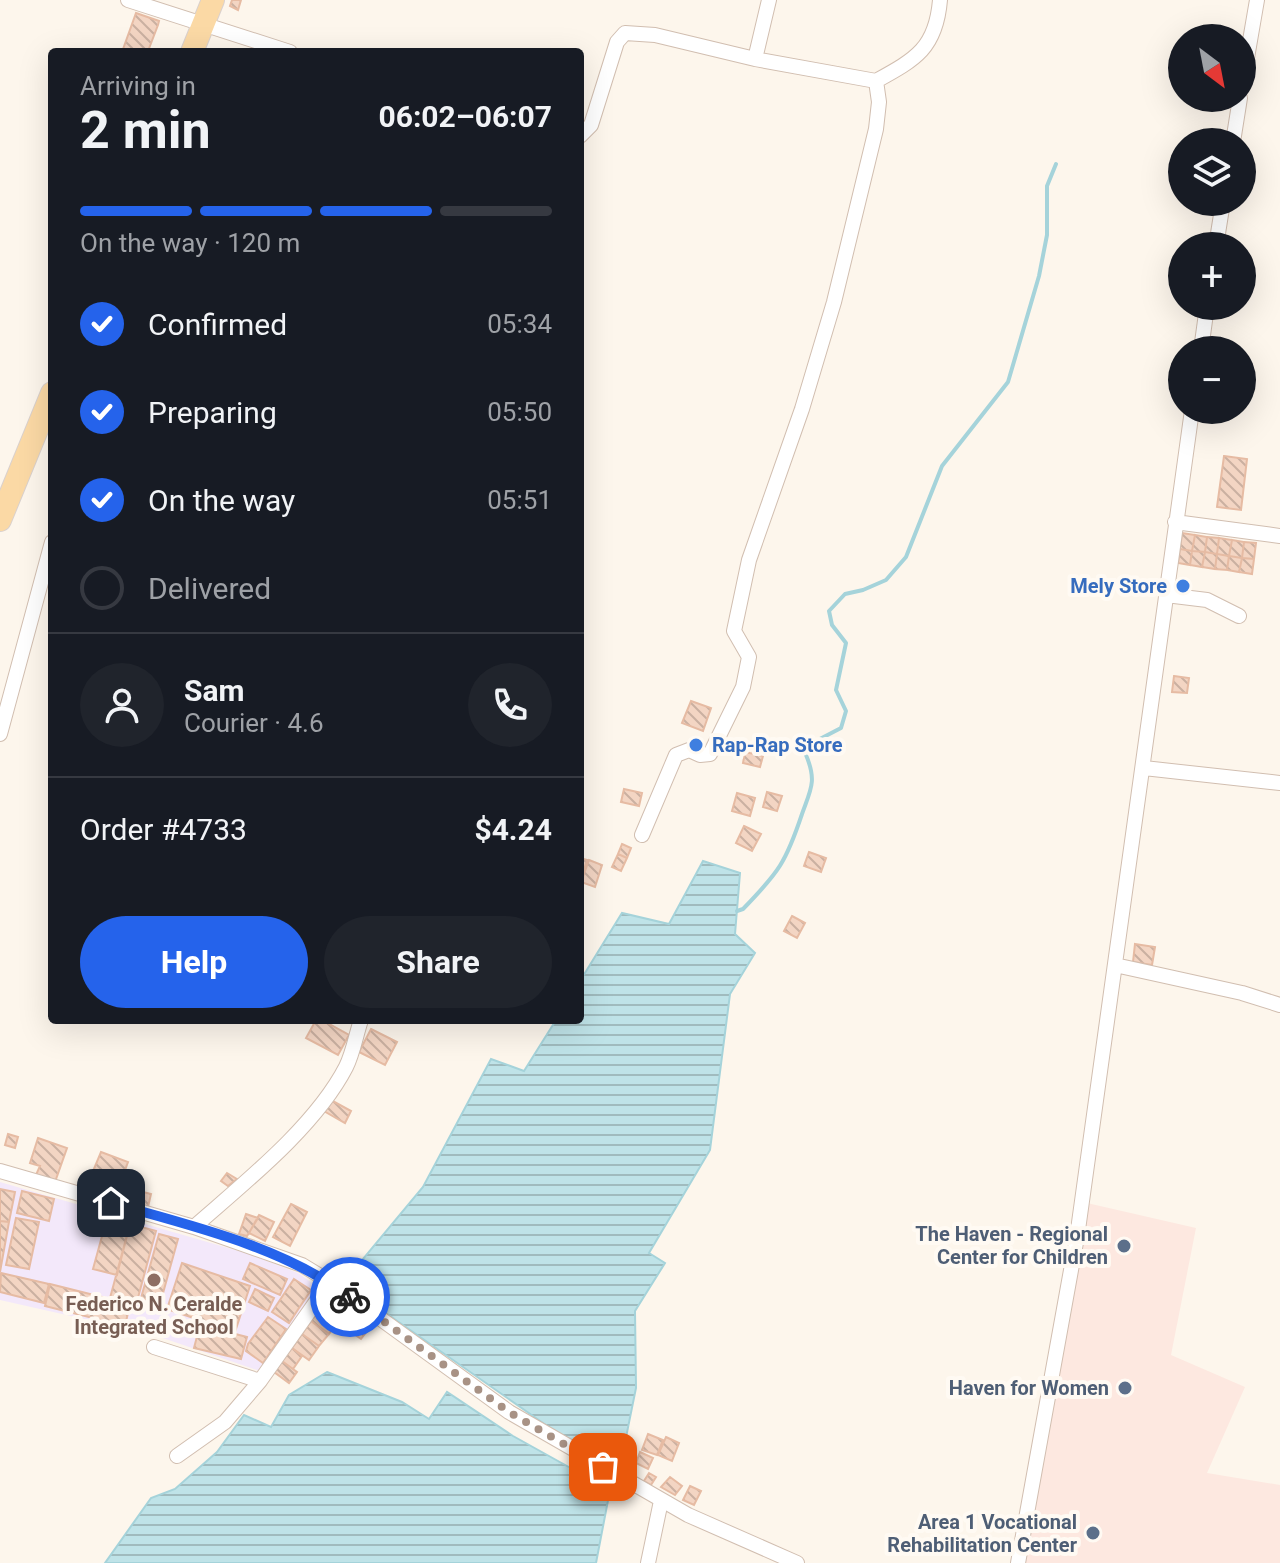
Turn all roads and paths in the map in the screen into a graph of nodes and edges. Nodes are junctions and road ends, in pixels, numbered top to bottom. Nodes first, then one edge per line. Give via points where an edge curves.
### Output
1 (128, 0) edge
2 (213, 0) edge
3 (769, 0) edge
4 (940, 0) edge
5 (1257, 0) edge
6 (203, 23) junction
7 (1253, 24) edge
8 (194, 48) edge
9 (278, 48) edge
10 (755, 59) junction
11 (876, 81) junction
12 (584, 132) edge
13 (48, 403) edge
14 (1190, 424) edge
15 (0, 520) edge
16 (1175, 522) junction
17 (1280, 536) edge
18 (48, 557) edge
19 (1166, 595) junction
20 (1239, 616) dead end
21 (0, 734) edge
22 (1144, 768) junction
23 (1280, 783) edge
24 (642, 835) dead end
25 (1115, 965) junction
26 (1280, 1005) edge
27 (357, 1024) edge
28 (0, 1171) edge
29 (194, 1227) junction
30 (330, 1282) junction
31 (154, 1347) dead end
32 (260, 1381) junction
33 (177, 1456) dead end
34 (661, 1501) junction
35 (648, 1563) edge
36 (797, 1563) edge
37 (1018, 1563) edge

1 - 6 street
2 - 6 main road
3 - 10 street
4 - 11 street via 928,45
5 - 7 street
6 - 8 main road
6 - 9 street
10 - 11 street
10 - 12 street via 625,33
11 - 24 street via 876,129 834,302 749,560 734,631 749,657 743,687 710,754 689,750 676,755
13 - 15 main road
14 - 16 street
16 - 17 street
16 - 19 street
18 - 21 street
19 - 20 street via 1207,600
19 - 22 street
22 - 23 street
22 - 25 street
25 - 26 street
25 - 37 street via 1077,1237
27 - 29 street via 347,1065 330,1092 278,1153
28 - 29 street
29 - 30 street via 302,1265
30 - 32 street
30 - 34 street via 509,1412
31 - 32 street
32 - 33 street via 225,1422
34 - 35 street
34 - 36 street

